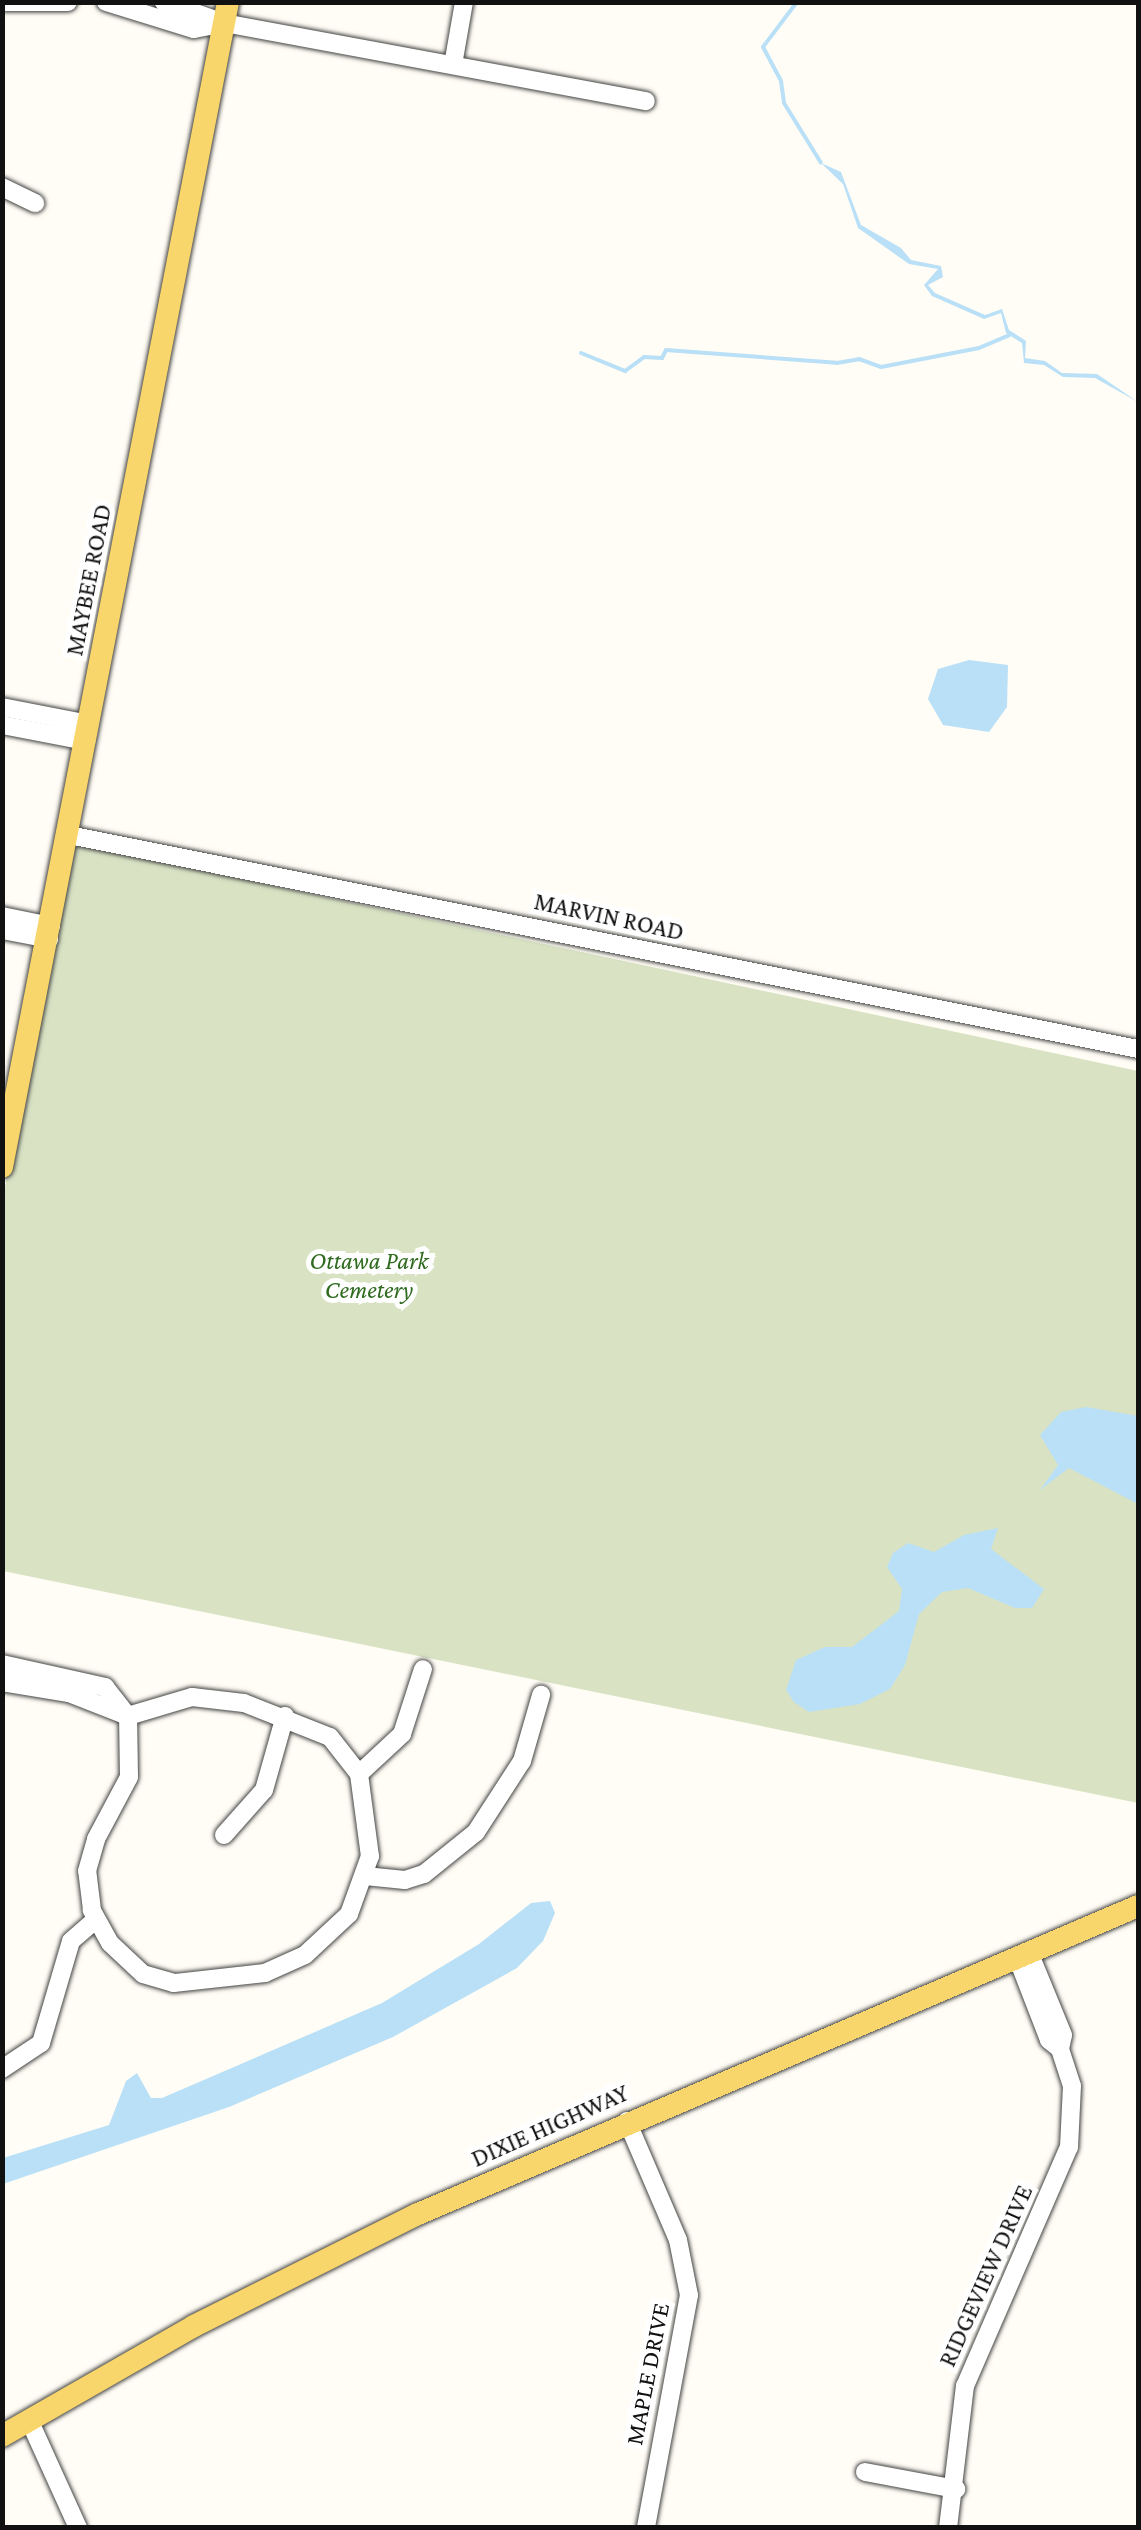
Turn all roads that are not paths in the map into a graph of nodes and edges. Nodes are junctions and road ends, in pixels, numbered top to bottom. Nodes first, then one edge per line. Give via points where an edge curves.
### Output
1 (5, 2) edge
2 (68, 2) edge
3 (106, 2) edge
4 (164, 2) edge
5 (464, 2) edge
6 (140, 9) edge
7 (226, 13) edge
8 (453, 65) junction
9 (646, 101) dead end
10 (2, 187) edge
11 (35, 204) dead end
12 (2, 707) edge
13 (2, 725) edge
14 (88, 733) junction
15 (68, 835) junction
16 (2, 916) edge
17 (2, 930) edge
18 (50, 933) junction
19 (1138, 1049) edge
20 (2, 1167) edge
21 (2, 1664) edge
22 (424, 1668) dead end
23 (2, 1682) edge
24 (71, 1684) junction
25 (541, 1695) dead end
26 (128, 1716) junction
27 (285, 1716) junction
28 (358, 1774) junction
29 (224, 1835) dead end
30 (365, 1876) junction
31 (1138, 1906) edge
32 (96, 1920) junction
33 (1023, 1954) junction
34 (2, 2069) edge
35 (627, 2121) junction
36 (30, 2422) junction
37 (2, 2436) edge
38 (865, 2472) dead end
39 (956, 2489) junction
40 (78, 2528) edge
41 (646, 2528) edge
42 (948, 2528) edge

1 - 2 street
3 - 6 street
4 - 7 street
5 - 8 street
6 - 7 street via 194,29
7 - 8 street
7 - 14 main road, MAYBEE ROAD
8 - 9 street
10 - 11 street
12 - 14 street
13 - 14 street
14 - 15 main road, MAYBEE ROAD
15 - 18 main road, MAYBEE ROAD
15 - 19 street, MARVIN ROAD
16 - 18 street
17 - 18 street
18 - 20 main road, MAYBEE ROAD
21 - 24 street
22 - 28 street via 402,1734
23 - 24 street
24 - 26 street
25 - 30 street via 522,1761 476,1832 424,1874 405,1880
26 - 27 street via 192,1697
26 - 32 street via 129,1777 96,1839 87,1872
27 - 28 street via 330,1737
27 - 29 street via 264,1790
28 - 30 street via 371,1836
30 - 32 street via 349,1914 326,1940 265,1973 158,1980 122,1958
31 - 33 main road, DIXIE HIGHWAY
32 - 34 street via 70,1940 42,2042
33 - 35 main road, DIXIE HIGHWAY
33 - 39 street, RIDGEVIEW DRIVE via 1048,2040 1060,2050 1072,2086 1069,2147 965,2386
35 - 36 main road, DIXIE HIGHWAY via 418,2214 194,2326
35 - 41 street, MAPLE DRIVE via 678,2240 689,2295
36 - 37 main road, DIXIE HIGHWAY
36 - 40 street
38 - 39 street
39 - 42 street, RIDGEVIEW DRIVE

